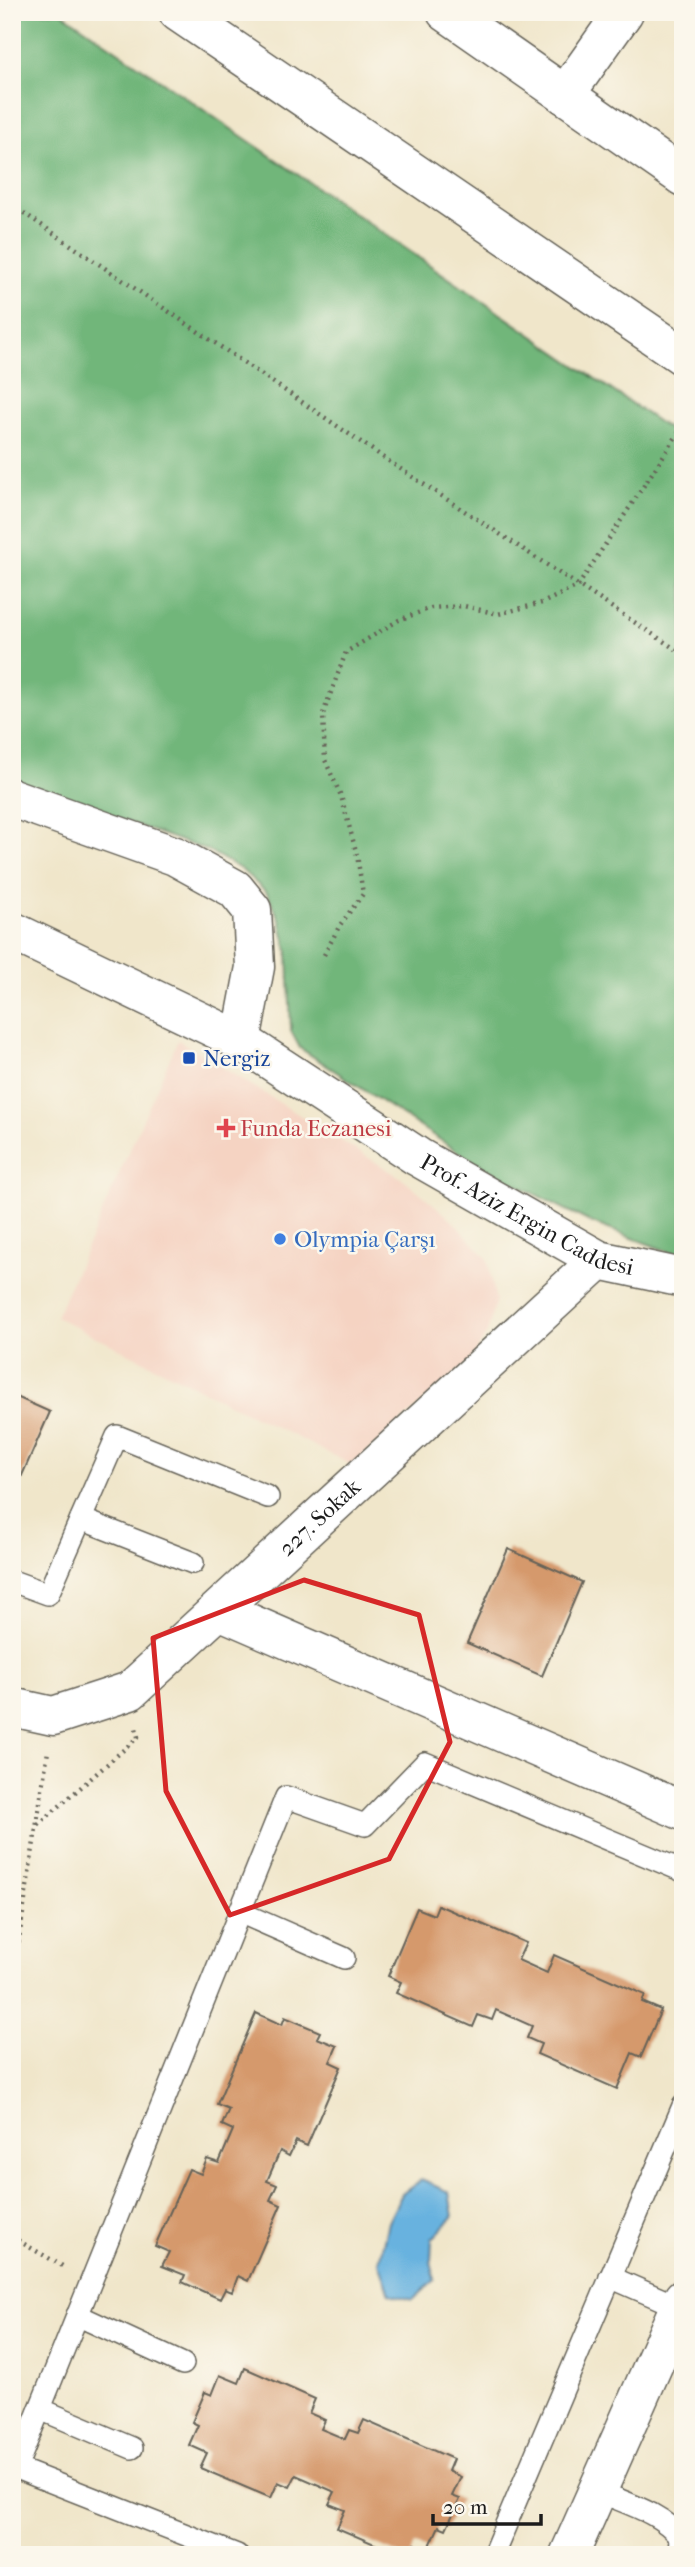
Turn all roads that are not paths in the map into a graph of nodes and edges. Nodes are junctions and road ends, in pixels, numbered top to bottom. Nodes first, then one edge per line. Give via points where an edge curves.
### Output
1 (177, 12) edge
2 (446, 12) edge
3 (624, 12) edge
4 (565, 95) junction
5 (683, 177) edge
6 (683, 356) edge
7 (12, 798) edge
8 (12, 931) edge
9 (241, 1041) junction
10 (599, 1260) junction
11 (683, 1278) edge
12 (268, 1497) dead end
13 (81, 1518) junction
14 (193, 1563) dead end
15 (12, 1581) edge
16 (219, 1610) junction
17 (12, 1707) edge
18 (683, 1811) edge
19 (683, 1871) edge
20 (239, 1912) junction
21 (344, 1958) dead end
22 (683, 2106) edge
23 (610, 2277) junction
24 (681, 2303) edge
25 (78, 2315) junction
26 (183, 2364) dead end
27 (40, 2409) junction
28 (132, 2448) dead end
29 (598, 2491) junction
30 (237, 2555) edge
31 (493, 2555) edge
32 (569, 2555) edge
33 (679, 2555) edge

1 - 6 street
2 - 4 street
3 - 4 street
4 - 5 street
7 - 9 street via 175,856 235,889 252,910 255,967
8 - 9 street, Prof. Aziz Ergin Caddesi
9 - 10 street, Prof. Aziz Ergin Caddesi via 418,1157
10 - 11 street, Prof. Aziz Ergin Caddesi
10 - 16 street, 227. Sokak
12 - 13 lane via 117,1436
13 - 14 lane
13 - 15 lane via 48,1594
16 - 17 street, 227. Sokak via 130,1690 54,1716
16 - 18 street
19 - 20 lane via 425,1763 365,1825 286,1797
20 - 21 lane
20 - 25 lane
22 - 23 lane
23 - 24 lane
23 - 31 lane
24 - 29 street
25 - 26 lane
25 - 27 lane
27 - 28 lane
27 - 30 lane via 16,2468
29 - 32 street
29 - 33 lane via 674,2529 680,2537

